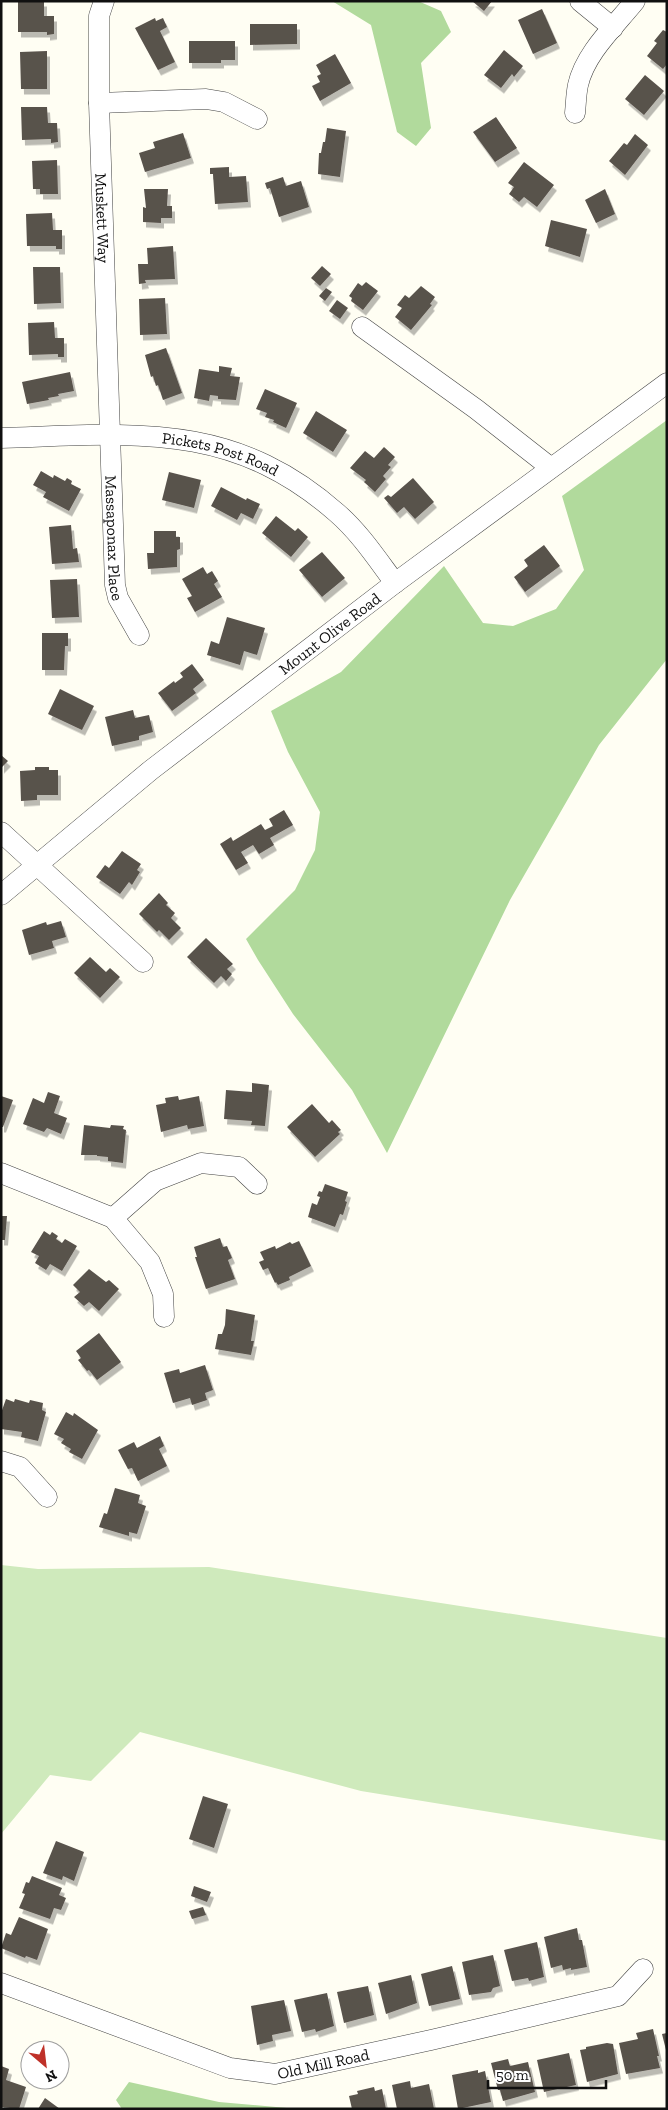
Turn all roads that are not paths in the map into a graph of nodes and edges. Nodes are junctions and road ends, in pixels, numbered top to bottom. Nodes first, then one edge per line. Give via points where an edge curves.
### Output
1 (104, 1) edge
2 (580, 1) edge
3 (635, 1) edge
4 (613, 28) junction
5 (100, 103) junction
6 (575, 113) dead end
7 (257, 119) dead end
8 (362, 327) dead end
9 (667, 383) edge
10 (111, 434) junction
11 (1, 438) edge
12 (550, 467) junction
13 (395, 582) junction
14 (138, 635) dead end
15 (1, 832) edge
16 (38, 866) junction
17 (1, 895) edge
18 (143, 962) dead end
19 (1, 1172) edge
20 (257, 1184) dead end
21 (113, 1218) junction
22 (164, 1317) dead end
23 (1, 1461) edge
24 (47, 1497) dead end
25 (643, 1969) dead end
26 (1, 1983) edge

1 - 5 street, Muskett Way via 99,16
2 - 4 street
3 - 4 street
4 - 6 street via 584,70 578,85
5 - 7 street via 206,99 224,102
5 - 10 street, Muskett Way
8 - 12 street
9 - 12 street, Mount Olive Road
10 - 11 street, Pickets Post Road
10 - 13 street, Pickets Post Road via 195,440 232,450 273,468 309,490 338,514
10 - 14 street, Massaponax Place via 115,585 118,598
12 - 13 street, Mount Olive Road
13 - 16 street, Mount Olive Road via 151,770
15 - 16 street
16 - 17 street, Mount Olive Road
16 - 18 street
19 - 21 street
20 - 21 street via 239,1167 201,1163 155,1181
21 - 22 street via 150,1262 162,1294
23 - 24 street via 20,1467
25 - 26 street, Old Mill Road via 618,1996 275,2074 230,2068

